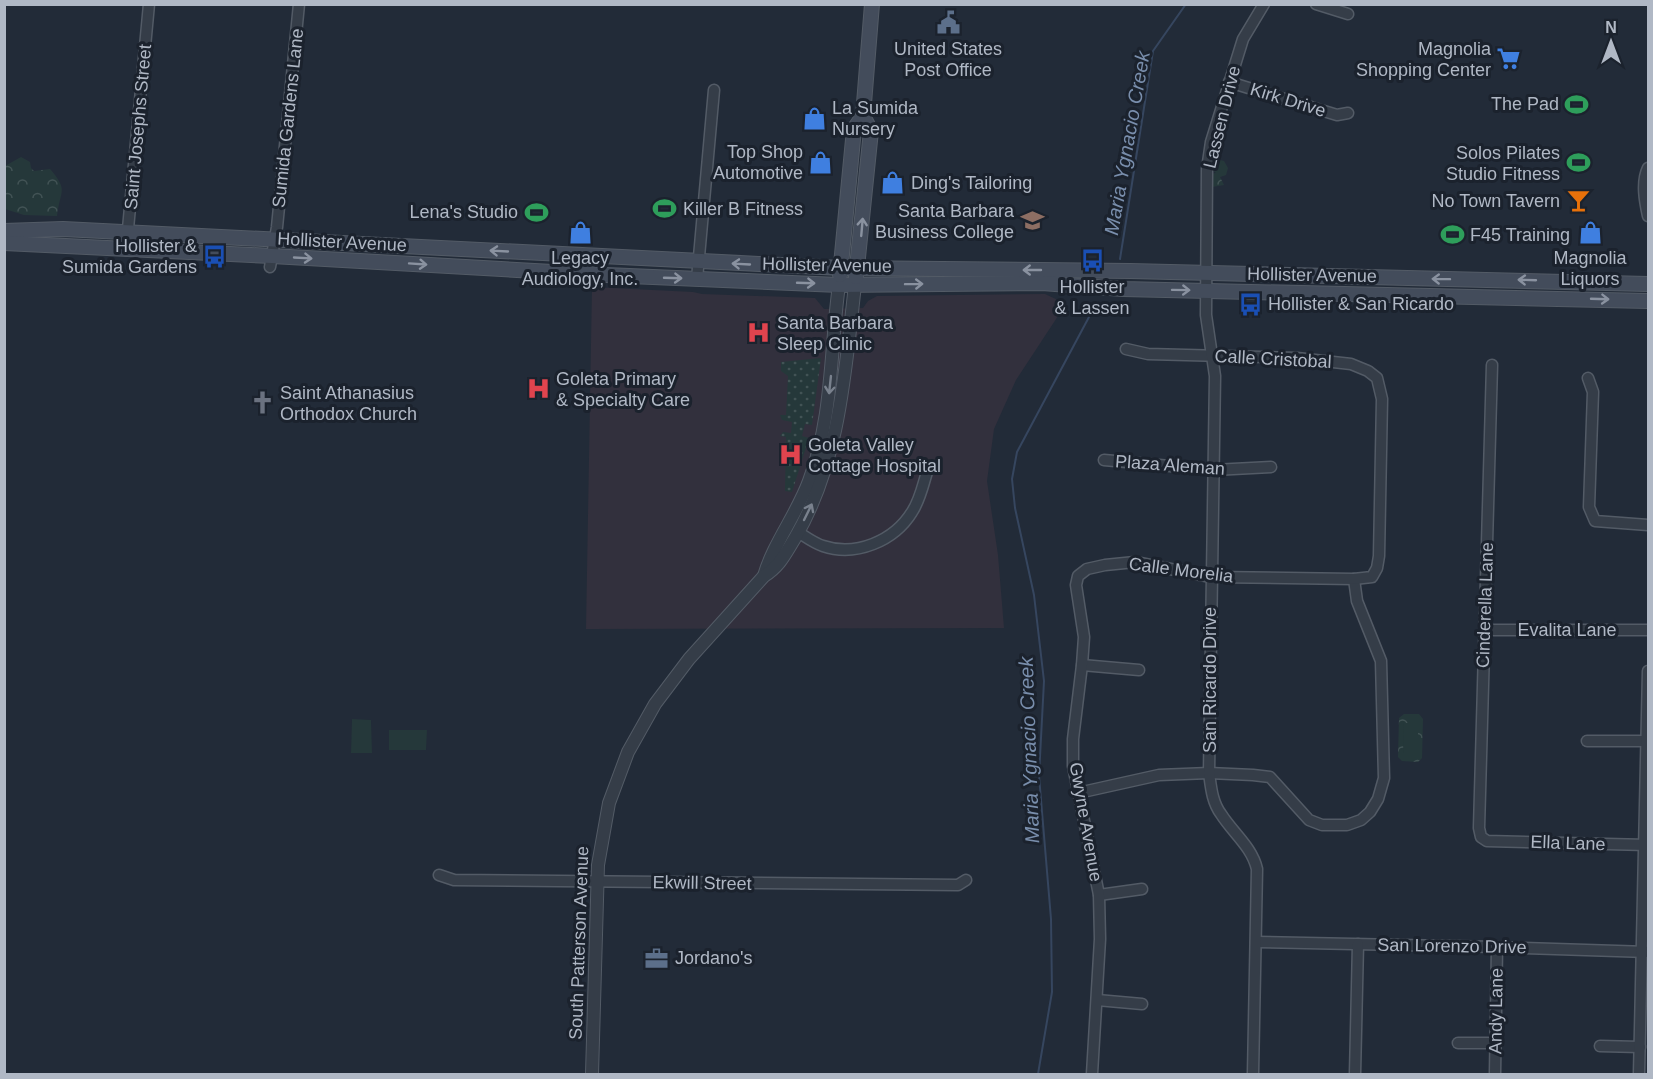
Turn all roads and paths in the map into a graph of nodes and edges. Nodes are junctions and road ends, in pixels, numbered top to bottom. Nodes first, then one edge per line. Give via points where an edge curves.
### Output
1 (149, 4) edge
2 (299, 4) edge
3 (872, 4) edge
4 (1264, 4) edge
5 (1316, 4) edge
6 (1348, 14) dead end
7 (1229, 82) junction
8 (714, 90) dead end
9 (1348, 113) dead end
10 (863, 116) junction
11 (1648, 168) edge
12 (1648, 210) edge
13 (4, 231) edge
14 (128, 233) junction
15 (275, 239) junction
16 (4, 243) edge
17 (126, 250) junction
18 (271, 262) junction
19 (698, 262) junction
20 (841, 268) junction
21 (857, 269) junction
22 (1206, 273) junction
23 (697, 279) junction
24 (1648, 284) edge
25 (839, 285) junction
26 (855, 285) junction
27 (1206, 291) junction
28 (1648, 301) edge
29 (1126, 349) dead end
30 (1212, 356) junction
31 (1377, 362) dead end
32 (1492, 365) dead end
33 (1368, 371) junction
34 (1588, 378) dead end
35 (1104, 460) dead end
36 (1271, 467) dead end
37 (1214, 470) junction
38 (927, 472) dead end
39 (1648, 525) edge
40 (798, 532) junction
41 (1082, 572) joint
42 (764, 576) junction
43 (1211, 577) junction
44 (1354, 579) junction
45 (1485, 630) junction
46 (1648, 630) edge
47 (1083, 665) junction
48 (1139, 670) dead end
49 (1648, 671) edge
50 (1648, 706) edge
51 (1587, 741) dead end
52 (1646, 741) junction
53 (1209, 773) junction
54 (1078, 793) junction
55 (1487, 841) joint
56 (1646, 845) edge
57 (439, 875) dead end
58 (966, 880) dead end
59 (597, 882) junction
60 (1142, 889) dead end
61 (1099, 895) junction
62 (1256, 942) junction
63 (1358, 944) junction
64 (1497, 947) junction
65 (1645, 952) edge
66 (1097, 1000) junction
67 (1143, 1004) dead end
68 (1458, 1043) dead end
69 (1496, 1043) junction
70 (1600, 1046) dead end
71 (1640, 1047) junction
72 (592, 1074) edge
73 (1092, 1074) edge
74 (1253, 1074) edge
75 (1355, 1074) edge
76 (1495, 1074) edge
77 (1639, 1074) edge

1 - 14 street, Saint Josephs Street
2 - 15 street, Sumida Gardens Lane
3 - 10 main road, South Patterson Avenue
4 - 7 street, Lassen Drive via 1243,39
5 - 6 street
7 - 9 street, Kirk Drive via 1337,114
7 - 22 street, Lassen Drive via 1207,169
8 - 19 street
10 - 20 main road, South Patterson Avenue via 854,129
21 -> 10 main road, South Patterson Avenue via 871,131
11 - 12 street
13 - 14 main road, Hollister Avenue
14 - 15 main road, Hollister Avenue
14 - 17 street, Saint Josephs Street
15 - 18 street, Sumida Gardens Lane
19 -> 15 main road, Hollister Avenue
16 - 17 main road, Hollister Avenue
17 - 18 main road, Hollister Avenue
18 -> 23 main road, Hollister Avenue
20 -> 19 main road, Hollister Avenue
19 - 23 street
20 - 21 main road, Hollister Avenue
20 - 25 main road, South Patterson Avenue
22 -> 21 main road, Hollister Avenue
21 - 26 main road, South Patterson Avenue
24 -> 22 main road, Hollister Avenue
22 - 27 street, San Ricardo Drive
23 -> 25 main road, Hollister Avenue
25 - 26 main road, Hollister Avenue
25 -> 42 street, South Patterson Avenue via 830,383 818,454
26 -> 27 main road, Hollister Avenue via 1042,283
40 -> 26 street, South Patterson Avenue via 818,487 837,426
27 -> 28 main road, Hollister Avenue
27 - 30 street, San Ricardo Drive
29 - 30 street, Calle Cristobal via 1148,354
30 - 33 street, Calle Cristobal via 1297,358 1351,364
30 - 37 street, San Ricardo Drive
31 - 33 street
32 - 45 street, Cinderella Lane
33 - 44 street via 1377,378 1382,399 1378,556 1372,577
34 - 39 street via 1593,392 1589,507 1595,521
35 - 37 street, Plaza Aleman
36 - 37 street, Plaza Aleman
37 - 43 street, San Ricardo Drive
38 - 40 street via 913,511 898,530 876,543 855,549 835,548
40 - 42 street, South Patterson Avenue via 776,568
41 - 43 street, Calle Morelia via 1135,562
41 - 47 street, Gwyne Avenue via 1076,585 1084,637
42 - 59 street, South Patterson Avenue via 672,678 639,729 609,803 600,842
43 - 44 street, Calle Morelia
43 - 53 street, San Ricardo Drive
44 - 53 street via 1357,601 1380,661 1384,778 1370,812 1347,825 1322,825 1310,819 1270,777
45 - 46 street, Evalita Lane
45 - 55 street, Cinderella Lane via 1479,828 1481,837
47 - 48 street
47 - 54 street, Gwyne Avenue via 1073,739
49 - 50 street
50 - 52 street
51 - 52 street
52 - 56 street
53 - 54 street via 1159,775
53 - 62 street, San Ricardo Drive via 1219,813 1254,858
54 - 61 street, Gwyne Avenue
55 - 56 street, Ella Lane
56 - 65 street
57 - 59 street, Ekwill Street via 450,880
58 - 59 street, Ekwill Street via 958,885
59 - 72 street, South Patterson Avenue
60 - 61 street
61 - 66 street, Gwyne Avenue
62 - 63 street, San Lorenzo Drive
62 - 74 street, San Ricardo Drive
63 - 64 street, San Lorenzo Drive
63 - 75 street
64 - 65 street, San Lorenzo Drive
64 - 69 street, Andy Lane
65 - 71 street
66 - 67 street
66 - 73 street, Gwyne Avenue
68 - 69 street
69 - 76 street, Andy Lane
70 - 71 street
71 - 77 street

